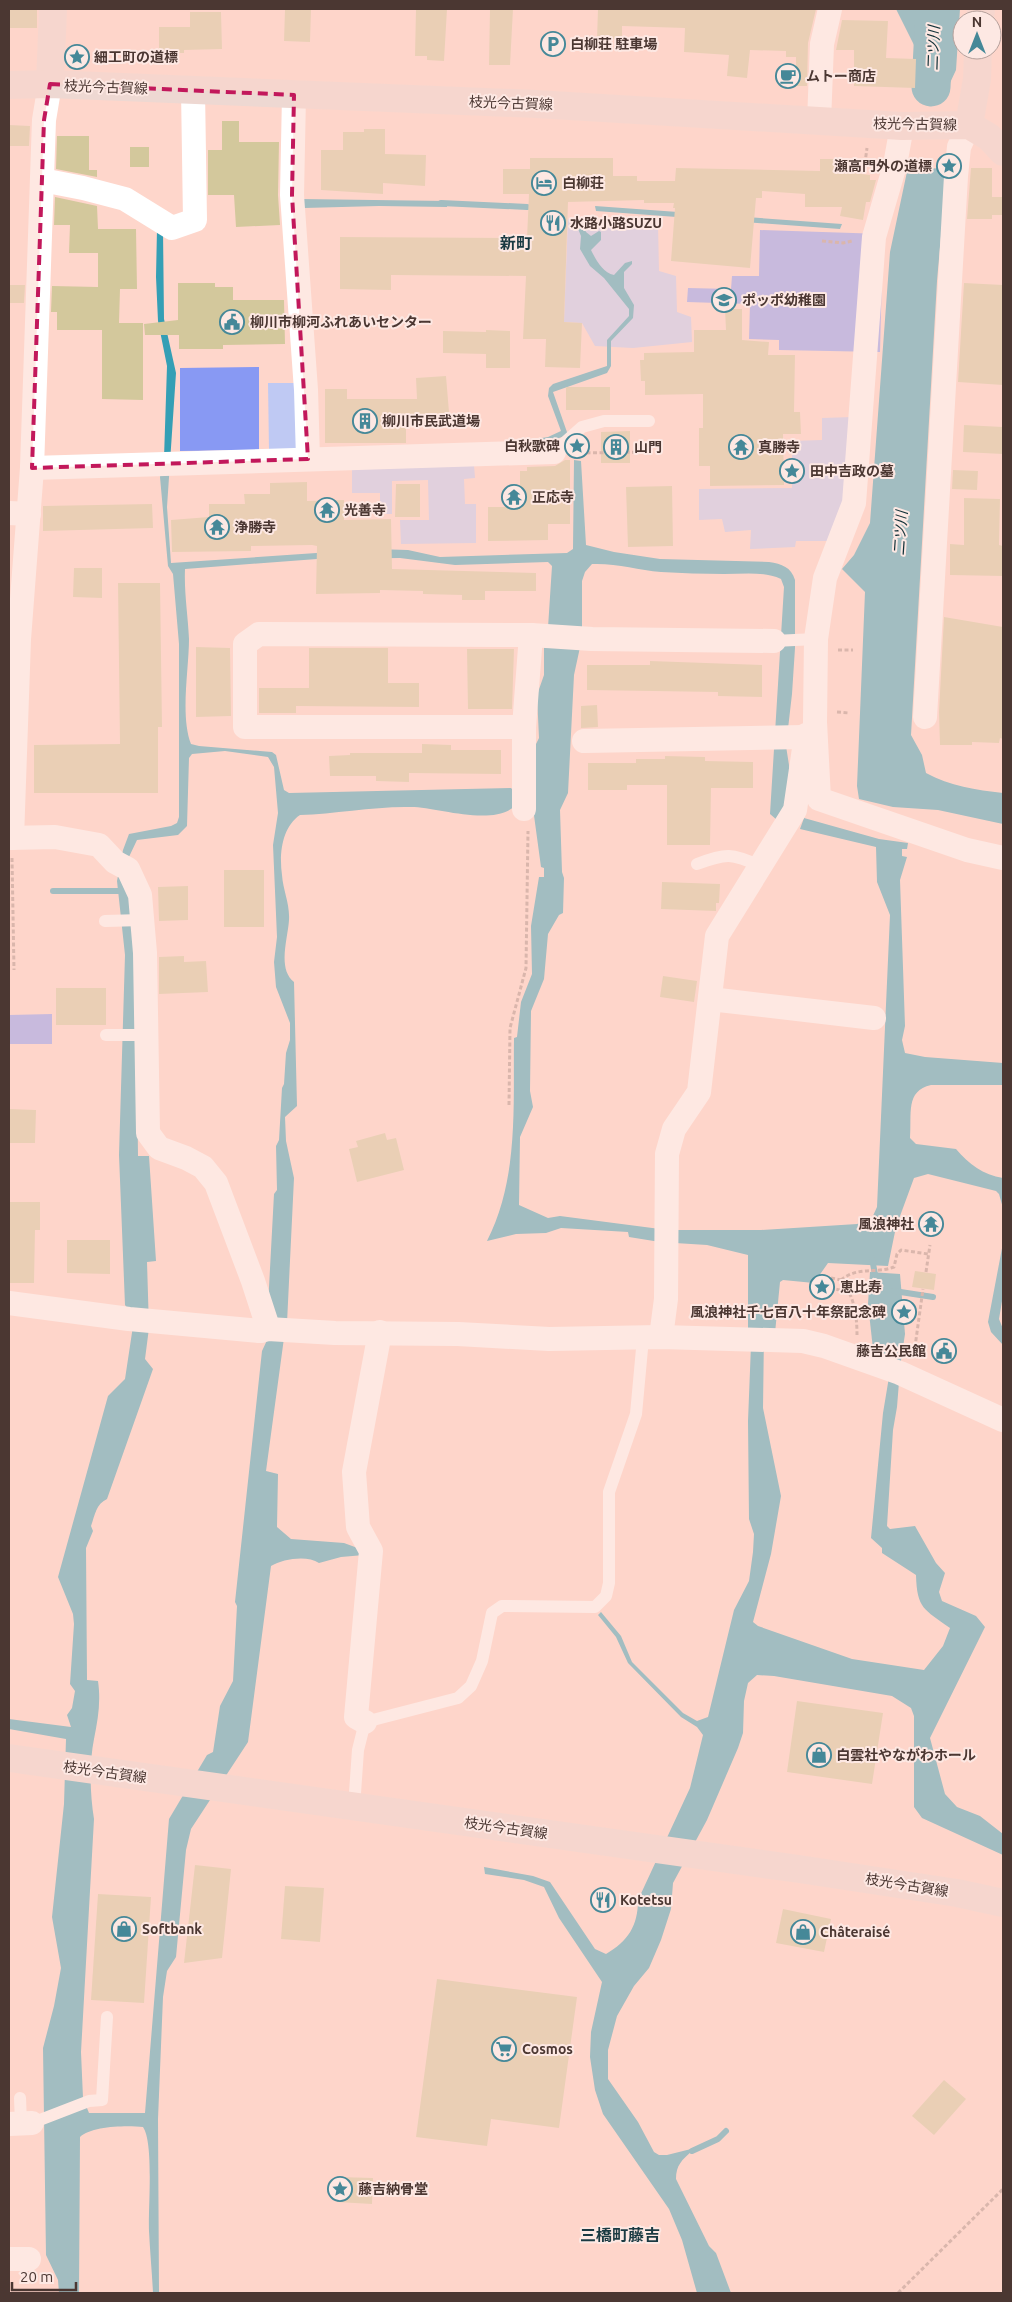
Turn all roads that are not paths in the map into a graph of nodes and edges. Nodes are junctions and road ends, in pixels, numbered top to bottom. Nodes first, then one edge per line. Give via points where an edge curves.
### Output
1 (53, 9) edge
2 (830, 9) edge
3 (978, 60) edge
4 (50, 84) junction
5 (9, 85) edge
6 (193, 90) junction
7 (294, 95) junction
8 (818, 122) junction
9 (969, 125) junction
10 (902, 126) junction
11 (1003, 152) edge
12 (42, 180) junction
13 (649, 421) dead end
14 (563, 451) joint
15 (308, 460) junction
16 (32, 468) junction
17 (19, 513) edge
18 (538, 636) junction
19 (774, 641) joint
20 (816, 643) junction
21 (925, 717) dead end
22 (524, 727) junction
23 (804, 732) junction
24 (584, 742) dead end
25 (524, 799) road end
26 (10, 838) edge
27 (1003, 858) edge
28 (697, 864) dead end
29 (760, 866) junction
30 (104, 921) dead end
31 (133, 921) junction
32 (710, 999) junction
33 (874, 1018) dead end
34 (106, 1034) dead end
35 (137, 1034) junction
36 (9, 1303) edge
37 (271, 1330) junction
38 (380, 1332) junction
39 (652, 1337) junction
40 (1003, 1420) edge
41 (365, 1722) junction
42 (9, 1758) edge
43 (354, 1807) junction
44 (1003, 1903) edge
45 (107, 2018) dead end
46 (20, 2098) dead end
47 (21, 2123) edge

1 - 4 main road
2 - 8 street via 822,44
3 - 9 main road
4 - 5 main road, 枝光今古賀線
4 - 6 main road, 枝光今古賀線
4 - 12 street via 44,120
6 - 7 main road, 枝光今古賀線
6 - 12 street via 194,220 172,228 125,199
7 - 8 main road, 枝光今古賀線 via 536,104
7 - 15 street via 293,200
8 - 10 main road, 枝光今古賀線
9 - 10 main road, 枝光今古賀線
9 - 11 main road, 枝光今古賀線 via 989,137
9 - 21 street via 959,147 956,176
10 - 20 street via 895,165 874,236 854,502 825,578
12 - 16 street
13 - 14 lane via 604,421 582,427
14 - 15 street
15 - 16 street
16 - 17 street
17 - 26 street via 19,639
18 - 19 street
18 - 22 street
18 - 22 street via 258,634 245,644 245,727
19 - 20 lane
20 - 23 street
22 - 25 street
23 - 24 street via 764,737
23 - 27 street via 819,799 967,850
23 - 29 street via 791,818
26 - 31 street via 56,837 98,845 122,866 140,895
28 - 29 lane via 721,855 741,857
29 - 32 street via 717,936
30 - 31 lane
31 - 35 street via 146,953
32 - 33 street
32 - 39 street via 700,1092 674,1130 668,1154 666,1300
34 - 35 lane
35 - 37 street via 148,1133 159,1148 203,1167 216,1183
36 - 37 street via 140,1320
37 - 38 street
38 - 39 street via 549,1339
38 - 41 street via 354,1472 358,1527 371,1551 356,1717
39 - 40 street via 803,1341 903,1372
39 - 41 lane via 636,1414 609,1492 606,1596 595,1607 502,1606 492,1613 482,1661 471,1686 458,1698
41 - 43 lane via 358,1750
42 - 43 main road, 枝光今古賀線
43 - 44 main road, 枝光今古賀線 via 799,1869
45 - 47 lane via 102,2100 89,2101
46 - 47 lane

